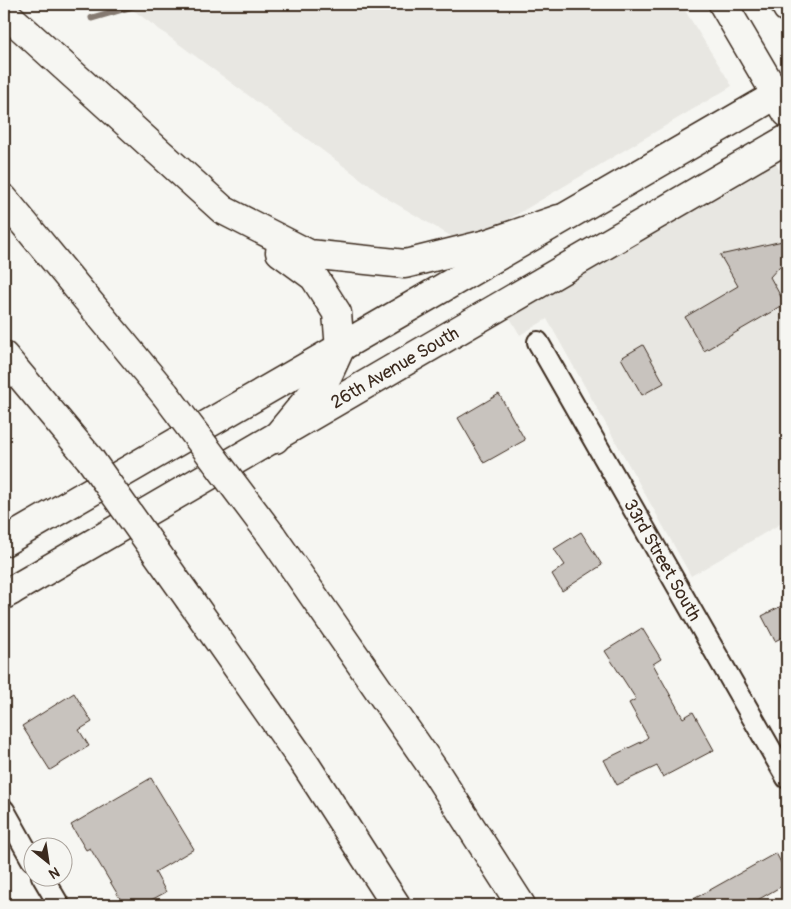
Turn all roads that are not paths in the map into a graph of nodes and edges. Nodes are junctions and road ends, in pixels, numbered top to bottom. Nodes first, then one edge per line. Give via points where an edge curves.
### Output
1 (723, 4) edge
2 (785, 4) edge
3 (787, 8) edge
4 (4, 12) edge
5 (784, 100) edge
6 (787, 139) edge
7 (4, 199) edge
8 (223, 210) junction
9 (559, 219) junction
10 (538, 342) dead end
11 (340, 349) junction
12 (4, 356) edge
13 (275, 439) junction
14 (4, 542) edge
15 (6, 592) edge
16 (787, 778) edge
17 (4, 810) edge
18 (22, 842) edge
19 (48, 886) edge
20 (58, 905) edge
21 (396, 905) edge
22 (521, 905) edge

1 - 5 main road
2 - 3 main road
4 - 8 main road
5 - 9 main road
6 - 13 main road, 26th Avenue South
7 - 22 main road, bridge via 165,394 272,536 437,774
8 - 9 main road via 309,254 405,264 486,244
8 - 11 main road via 314,277 337,312
9 - 11 main road
10 - 16 street, 33rd Street South
11 - 13 main road via 328,375
11 - 14 main road
12 - 21 main road, bridge via 90,459 307,768
13 - 15 main road, 26th Avenue South
17 - 18 street
19 - 20 street

